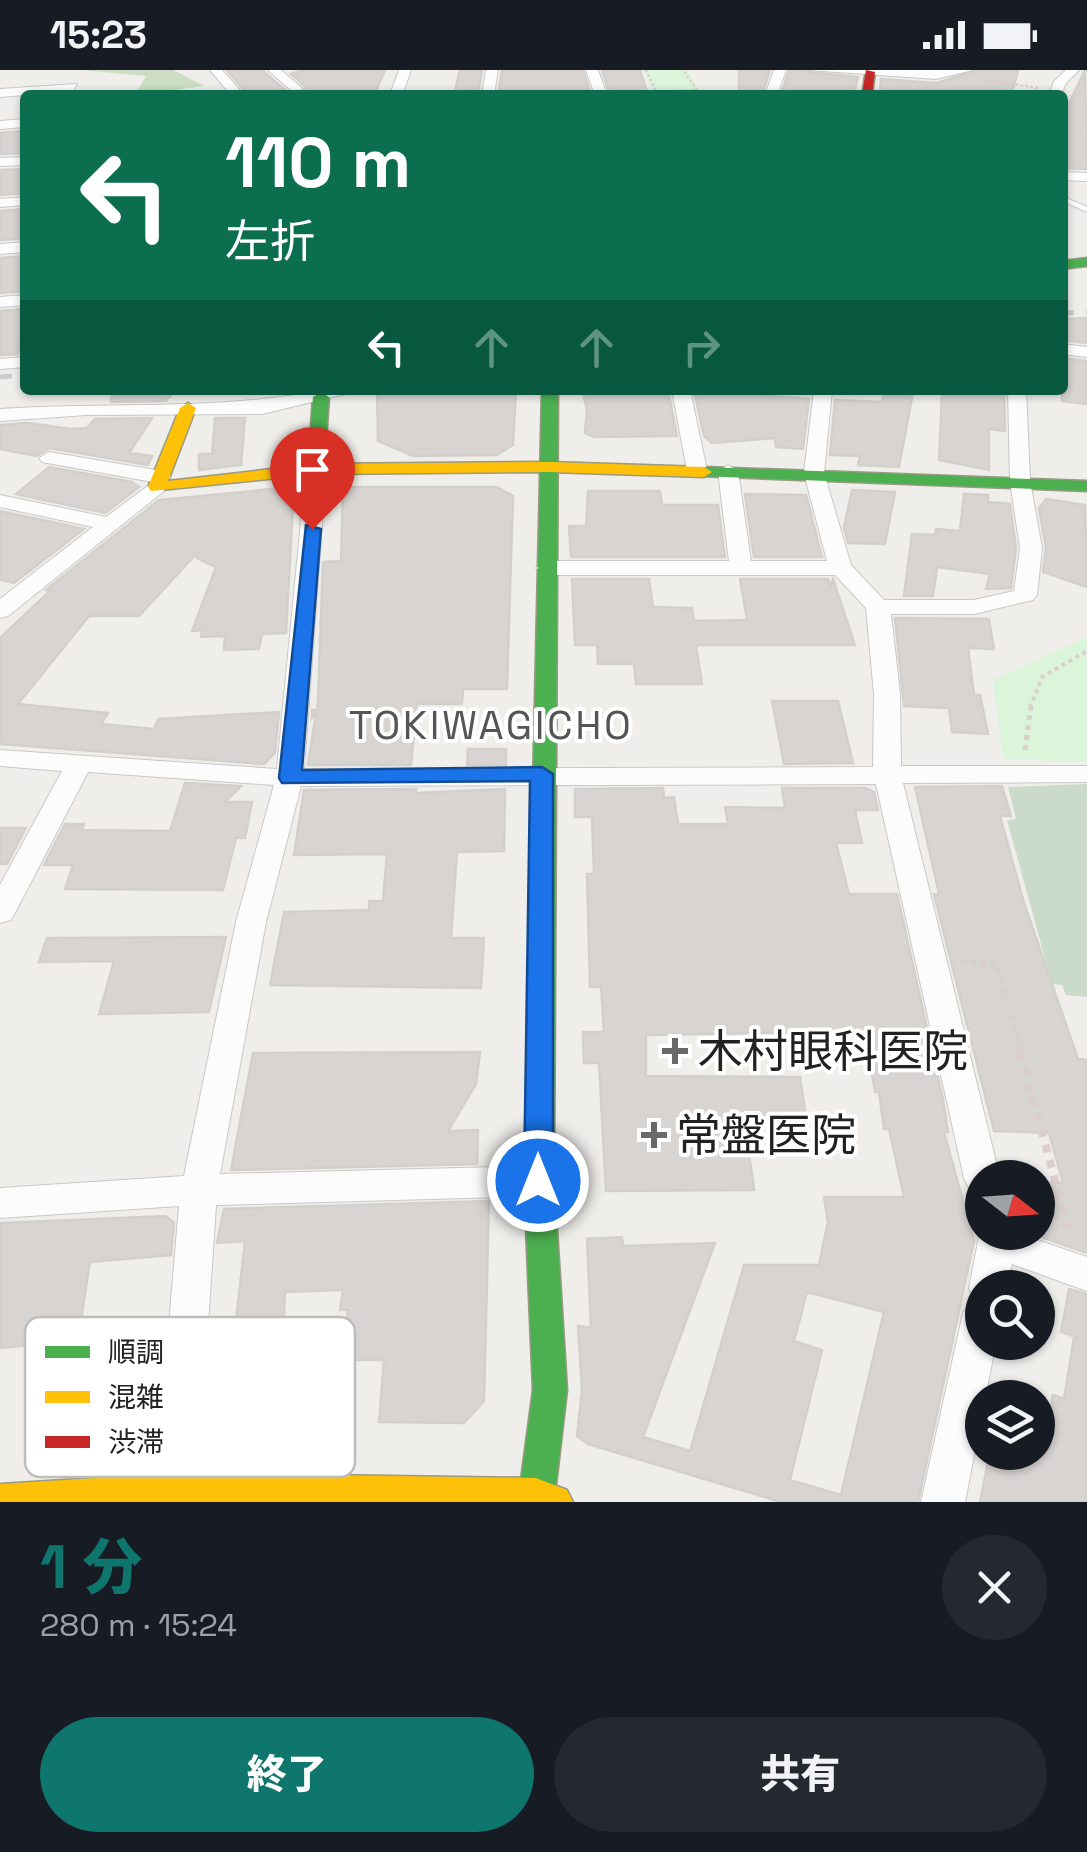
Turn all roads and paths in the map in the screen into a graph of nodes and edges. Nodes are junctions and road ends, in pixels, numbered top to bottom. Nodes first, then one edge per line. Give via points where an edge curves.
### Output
1 (216, 70) edge
2 (274, 70) edge
3 (814, 70) edge
4 (967, 70) edge
5 (1073, 70) edge
6 (948, 74) junction
7 (868, 84) edge
8 (73, 87) dead end
9 (297, 89) dead end
10 (29, 90) edge
11 (234, 90) edge
12 (1038, 90) edge
13 (1057, 90) edge
14 (330, 395) edge
15 (550, 395) edge
16 (682, 395) edge
17 (822, 395) edge
18 (1017, 395) edge
19 (321, 397) junction
20 (188, 408) junction
21 (0, 415) edge
22 (49, 458) dead end
23 (550, 467) junction
24 (316, 469) junction
25 (697, 470) junction
26 (728, 471) junction
27 (814, 473) junction
28 (159, 482) junction
29 (1020, 482) junction
30 (1087, 486) edge
31 (0, 501) edge
32 (109, 524) junction
33 (547, 568) junction
34 (741, 568) junction
35 (841, 568) junction
36 (878, 606) junction
37 (0, 611) edge
38 (1087, 651) edge
39 (0, 758) edge
40 (79, 764) junction
41 (1023, 773) junction
42 (542, 774) junction
43 (887, 774) junction
44 (1087, 774) edge
45 (290, 778) junction
46 (0, 912) edge
47 (933, 960) junction
48 (978, 1160) edge
49 (538, 1181) junction
50 (199, 1190) junction
51 (0, 1203) edge
52 (1026, 1250) edge
53 (1084, 1273) edge
54 (189, 1317) edge
55 (972, 1360) edge
56 (177, 1477) edge
57 (176, 1490) junction
58 (542, 1500) edge
59 (0, 1501) edge
60 (942, 1502) edge

1 - 11 street
2 - 9 street
3 - 7 street
4 - 6 street
5 - 13 street
6 - 7 street
6 - 12 path
8 - 10 street
14 - 19 street
15 - 23 street
16 - 25 street
17 - 27 street
18 - 29 street
19 - 20 street via 262,408
19 - 24 street
20 - 21 street
20 - 28 street
22 - 28 street
23 - 24 street
23 - 25 street
23 - 33 street
24 - 28 street
24 - 45 street
25 - 26 street
26 - 27 street
26 - 34 street
27 - 29 street
27 - 35 street
28 - 32 street
29 - 30 street
29 - 36 street via 1031,548 1024,595 974,607
31 - 32 street
32 - 37 street
33 - 34 street
33 - 42 street
34 - 35 street
35 - 36 street
36 - 43 street
38 - 41 path via 1042,677 1026,720
39 - 40 street
40 - 45 street
40 - 46 street
41 - 43 street
41 - 44 street
42 - 43 street
42 - 45 street
42 - 49 street
43 - 47 street
45 - 50 street via 251,922
47 - 48 street
47 - 53 path via 996,964
49 - 50 street
49 - 58 street via 550,1390
50 - 51 street
50 - 54 street
52 - 53 street
55 - 60 street
56 - 57 street
57 - 58 street
57 - 59 street

